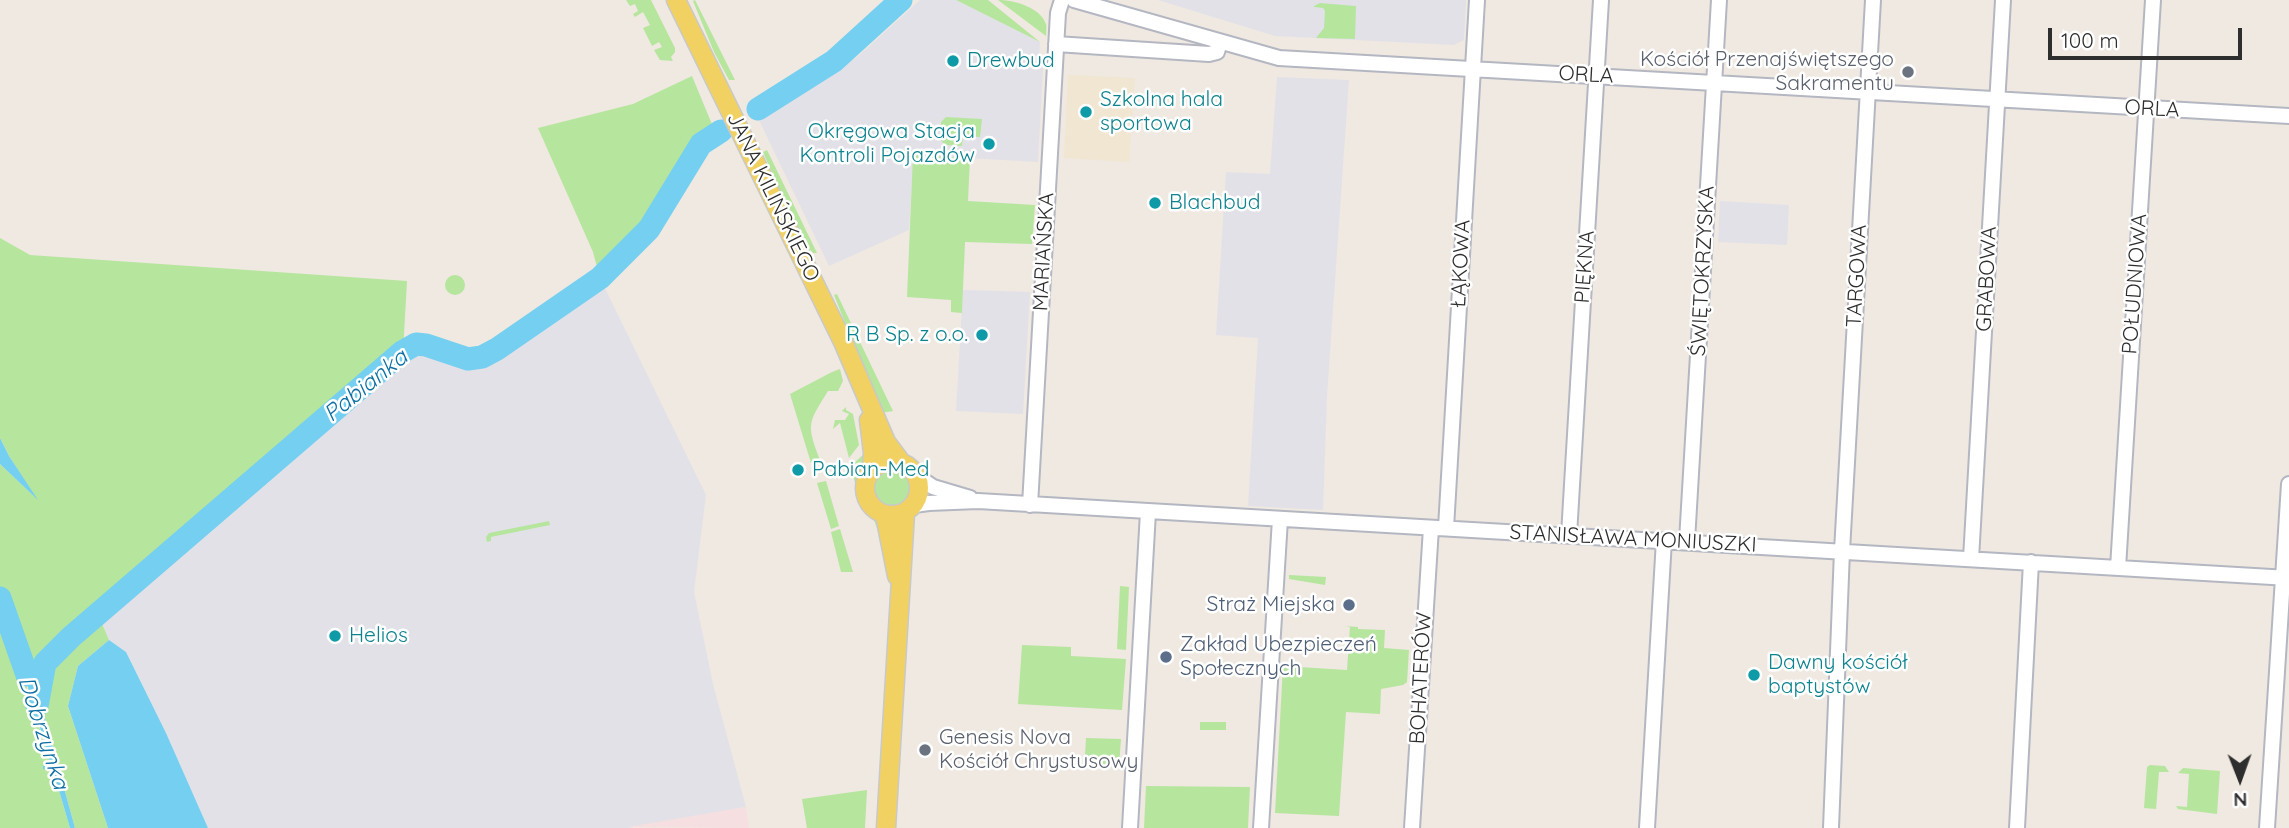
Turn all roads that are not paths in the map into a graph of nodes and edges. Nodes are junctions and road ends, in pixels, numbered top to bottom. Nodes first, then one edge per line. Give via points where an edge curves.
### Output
1 (679, 0) edge
2 (1062, 0) edge
3 (1074, 0) edge
4 (1477, 0) edge
5 (1601, 0) edge
6 (1719, 0) edge
7 (1873, 0) edge
8 (2003, 0) edge
9 (2153, 0) edge
10 (1220, 42) junction
11 (1056, 44) junction
12 (1472, 69) junction
13 (1597, 75) junction
14 (1714, 83) junction
15 (1868, 92) junction
16 (1997, 100) junction
17 (2146, 109) junction
18 (2289, 116) edge
19 (865, 396) junction
20 (901, 463) junction
21 (872, 470) junction
22 (917, 476) junction
23 (2289, 484) edge
24 (978, 501) junction
25 (1030, 505) junction
26 (910, 509) junction
27 (1148, 512) junction
28 (885, 515) junction
29 (1280, 519) junction
30 (1431, 528) junction
31 (1446, 528) junction
32 (1569, 535) junction
33 (1664, 540) junction
34 (1688, 541) junction
35 (1842, 551) junction
36 (1971, 559) junction
37 (2031, 562) junction
38 (2118, 568) junction
39 (2286, 578) edge
40 (899, 584) junction
41 (886, 828) edge
42 (1130, 828) edge
43 (1261, 828) edge
44 (1412, 828) edge
45 (1647, 828) edge
46 (1831, 828) edge
47 (2017, 828) edge
48 (2267, 828) edge

1 - 19 main road, JANA KILIŃSKIEGO via 845,344
2 - 11 street, MARIAŃSKA
3 - 10 street, ORLA
4 - 12 street, ŁĄKOWA
5 - 13 street, PIĘKNA
6 - 14 street, ŚWIĘTOKRZYSKA
7 - 15 street, TARGOWA
8 - 16 street, GRABOWA
9 - 17 street, POŁUDNIOWA
10 - 11 street via 1217,52 1209,54
10 - 12 street, ORLA via 1279,58
11 - 25 street, MARIAŃSKA
12 - 13 street, ORLA
12 - 31 street, ŁĄKOWA
13 - 14 street, ORLA
13 - 32 street, PIĘKNA
14 - 15 street, ORLA
14 - 34 street, ŚWIĘTOKRZYSKA
15 - 16 street, ORLA
15 - 35 street, TARGOWA
16 - 17 street, ORLA
16 - 36 street, GRABOWA
17 - 18 street, ORLA
17 - 38 street, POŁUDNIOWA
19 - 20 main road, JANA KILIŃSKIEGO
19 - 21 main road, JANA KILIŃSKIEGO
20 - 21 main road via 886,462
20 - 22 main road
21 - 28 main road via 865,492 871,506
22 - 24 street, STANISŁAWA MONIUSZKI via 933,487
22 - 26 main road via 919,491
23 - 39 street
24 - 25 street, STANISŁAWA MONIUSZKI
24 - 26 street, STANISŁAWA MONIUSZKI via 929,503
25 - 27 street, STANISŁAWA MONIUSZKI
26 - 28 main road
26 - 40 main road
27 - 29 street, STANISŁAWA MONIUSZKI
27 - 42 street
28 - 40 main road
29 - 30 street, STANISŁAWA MONIUSZKI
29 - 43 street
30 - 31 street, STANISŁAWA MONIUSZKI
30 - 44 street, BOHATERÓW
31 - 32 street, STANISŁAWA MONIUSZKI
32 - 33 street, STANISŁAWA MONIUSZKI
33 - 34 street, STANISŁAWA MONIUSZKI
33 - 45 street
34 - 35 street, STANISŁAWA MONIUSZKI
35 - 36 street, STANISŁAWA MONIUSZKI
35 - 46 street, TARGOWA
36 - 37 street, STANISŁAWA MONIUSZKI
37 - 38 street, STANISŁAWA MONIUSZKI
37 - 47 street
38 - 39 street, STANISŁAWA MONIUSZKI
39 - 48 street
40 - 41 main road

